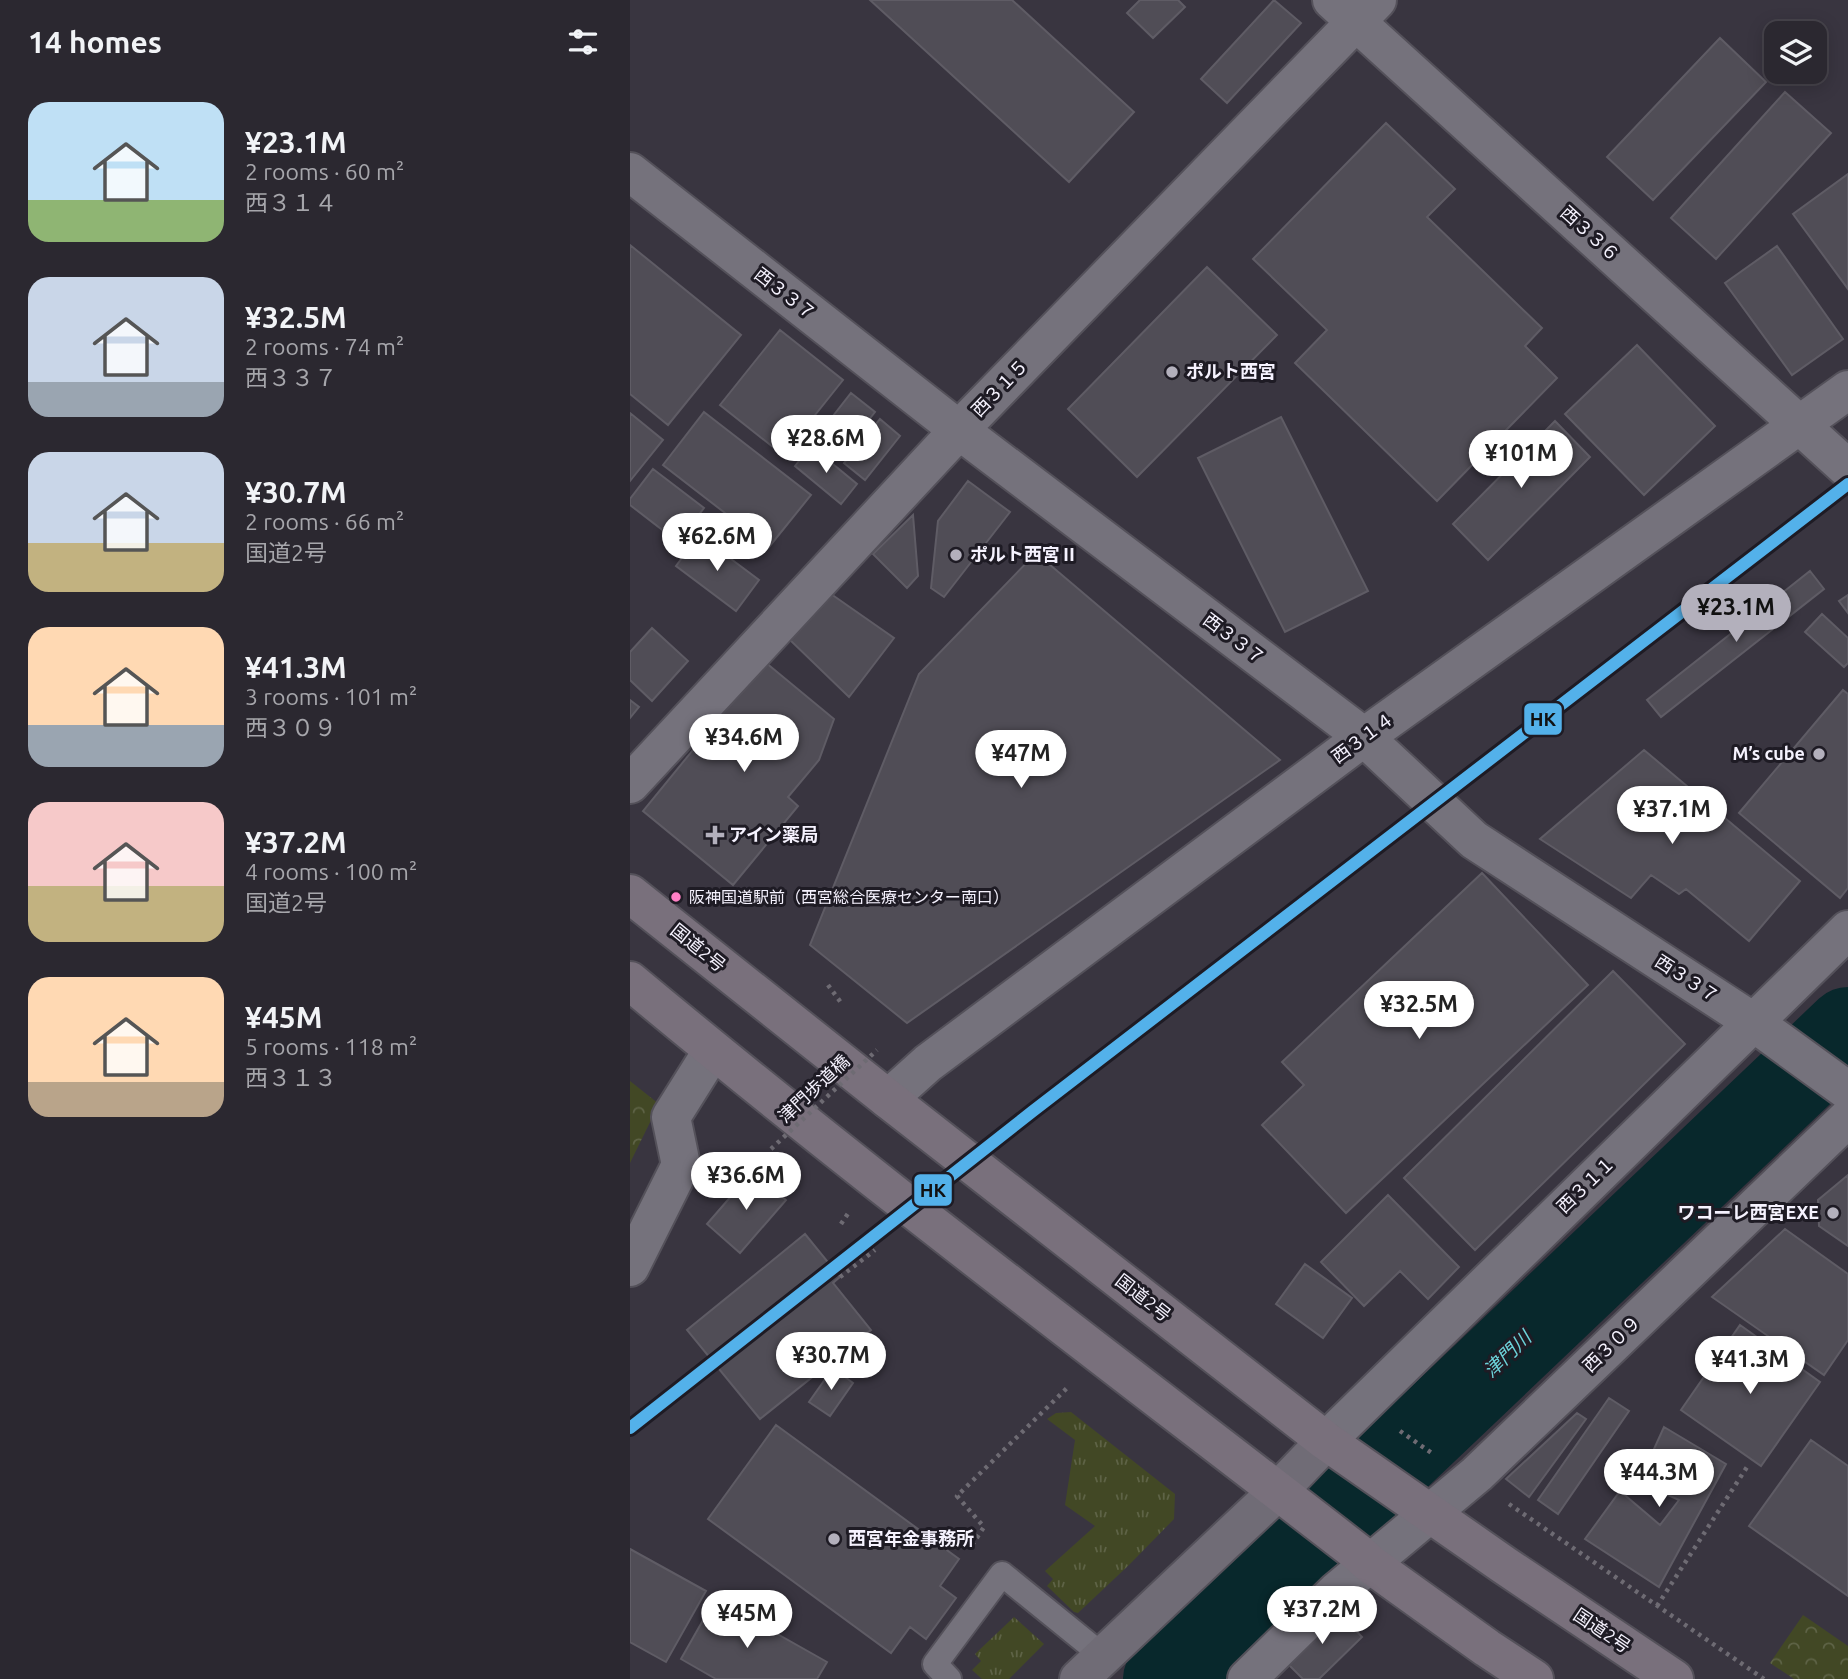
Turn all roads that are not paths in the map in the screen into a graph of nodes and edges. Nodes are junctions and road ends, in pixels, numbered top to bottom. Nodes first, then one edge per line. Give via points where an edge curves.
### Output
1 (1355, 7) edge
2 (630, 172) edge
3 (1848, 390) edge
4 (1800, 425) junction
5 (959, 430) junction
6 (1848, 469) edge
7 (1364, 737) junction
8 (630, 783) edge
9 (630, 894) edge
10 (1848, 930) edge
11 (630, 981) edge
12 (1765, 1031) junction
13 (713, 1050) junction
14 (1845, 1098) edge
15 (888, 1099) junction
16 (630, 1267) edge
17 (1335, 1448) junction
18 (1286, 1497) junction
19 (1420, 1507) junction
20 (1364, 1558) junction
21 (1091, 1668) edge
22 (949, 1679) edge
23 (1247, 1679) edge
24 (1534, 1679) edge
25 (1674, 1679) edge

1 - 4 street, 西３３６
1 - 5 street, 西３１５
2 - 5 street, 西３３７
3 - 4 street, 西３１４
4 - 6 street, 西３３６
4 - 7 street, 西３１４
5 - 7 street, 西３３７
5 - 8 street, 西３１５
7 - 12 street, 西３３７ via 1474,839
7 - 15 street, 西３１４ via 928,1063
9 - 15 highway, 国道2号
10 - 12 street, 西３１１
11 - 13 highway
12 - 14 street, 西３３７
12 - 17 street, 西３１１
13 - 16 street via 671,1117 681,1165
13 - 18 highway
14 - 19 street, 西３０９ via 1477,1474
15 - 17 highway, 国道2号
17 - 18 street
17 - 19 highway, 国道2号
18 - 20 highway
18 - 21 street
19 - 20 street, 西３０９
19 - 25 highway, 国道2号
20 - 23 street, 西３０９
20 - 24 highway
21 - 22 lane via 1002,1574 935,1664

